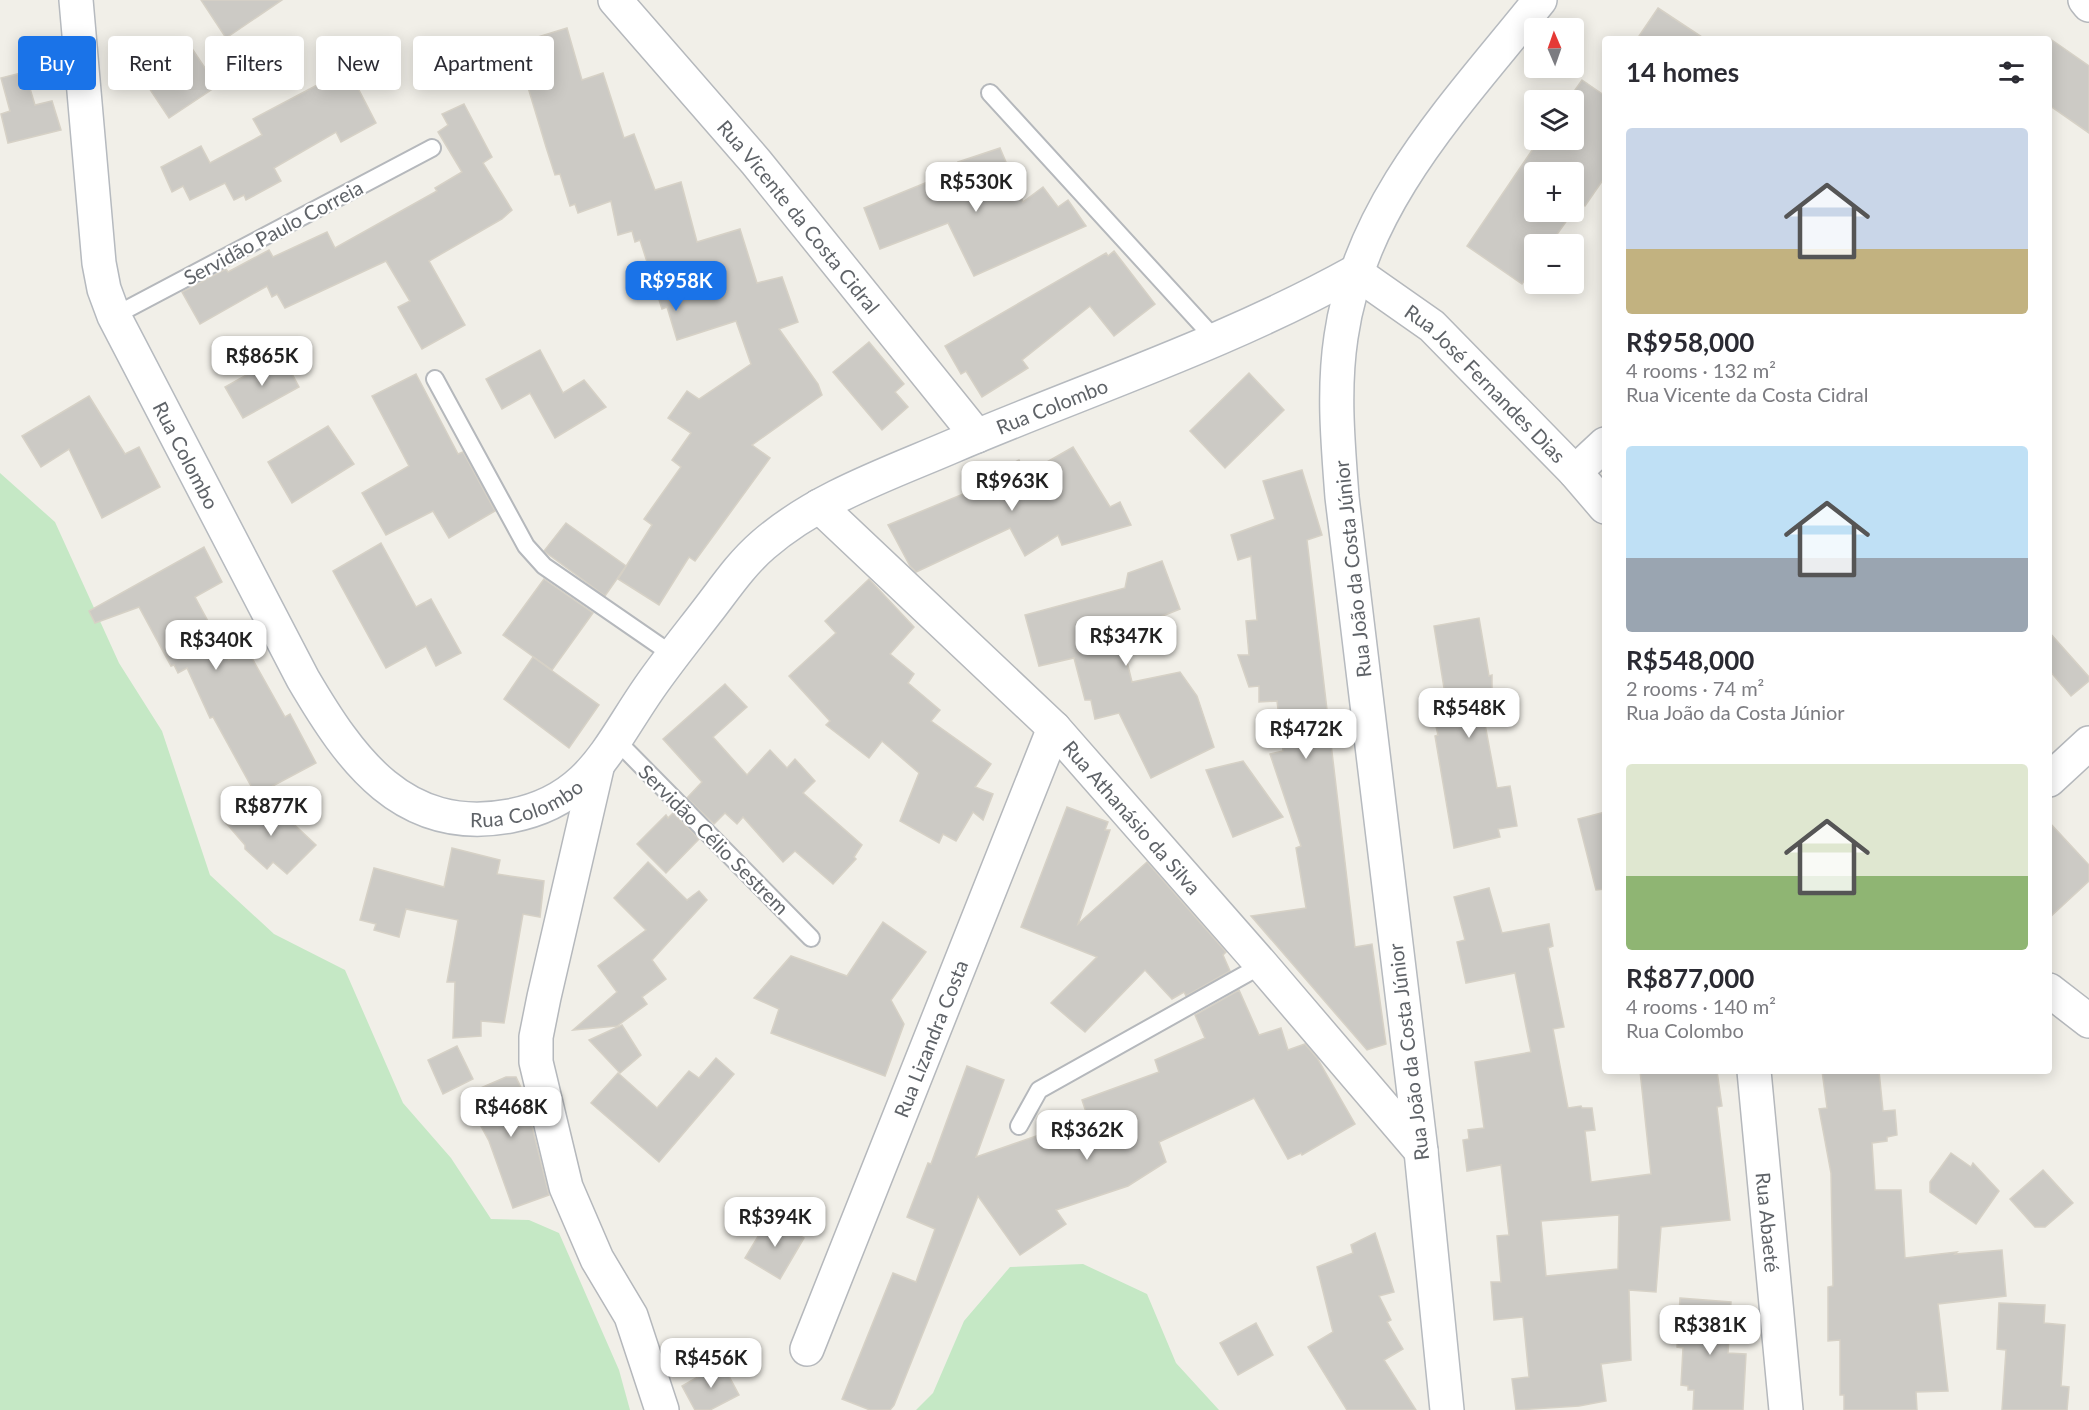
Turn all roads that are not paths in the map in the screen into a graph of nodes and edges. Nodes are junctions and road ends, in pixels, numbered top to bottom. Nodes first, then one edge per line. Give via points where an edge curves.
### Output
1 (76, 0) edge
2 (615, 0) edge
3 (1540, 0) edge
4 (2085, 0) edge
5 (2089, 5) edge
6 (990, 93) dead end
7 (432, 148) dead end
8 (1355, 272) junction
9 (114, 316) junction
10 (1215, 339) junction
11 (435, 379) dead end
12 (977, 436) junction
13 (1602, 447) edge
14 (1575, 472) junction
15 (1602, 504) edge
16 (819, 506) junction
17 (674, 654) junction
18 (1054, 728) junction
19 (617, 741) junction
20 (2089, 743) edge
21 (597, 768) junction
22 (2052, 777) edge
23 (812, 938) dead end
24 (1262, 965) junction
25 (2052, 992) edge
26 (2089, 1021) edge
27 (1754, 1074) edge
28 (1019, 1126) dead end
29 (1420, 1151) junction
30 (807, 1349) dead end
31 (662, 1410) edge
32 (1447, 1410) edge
33 (1786, 1410) edge

1 - 9 street, Rua Colombo via 99,263
2 - 12 street, Rua Vicente da Costa Cidral via 756,162
3 - 8 street, Rua João da Costa Júnior via 1388,198
4 - 5 street
6 - 10 lane
7 - 9 lane, Servidão Paulo Correia
8 - 10 street, Rua Colombo via 1279,313
8 - 14 street, Rua José Fernandes Dias via 1432,326
8 - 29 street, Rua João da Costa Júnior via 1341,338 1337,394 1340,463
9 - 21 street, Rua Colombo via 303,679 335,733 368,773 387,788 428,809 448,815 494,818 533,811 555,801
10 - 12 street, Rua Colombo
11 - 17 lane via 526,546 544,566
12 - 16 street, Rua Colombo
13 - 14 street
14 - 15 street, Rua José Fernandes Dias
16 - 17 street, Rua Colombo via 785,527 739,569
16 - 18 street, Rua Athanásio da Silva
17 - 19 street, Rua Colombo
18 - 24 street, Rua Athanásio da Silva
18 - 30 street, Rua Lizandra Costa
19 - 21 street, Rua Colombo
19 - 23 lane, Servidão Célio Sestrem
20 - 22 street
21 - 31 street via 544,997 536,1036 536,1062 566,1187 597,1259 631,1316
24 - 28 lane via 1040,1090
24 - 29 street, Rua Athanásio da Silva
25 - 26 street
27 - 33 street, Rua Abaeté
29 - 32 street, Rua João da Costa Júnior

